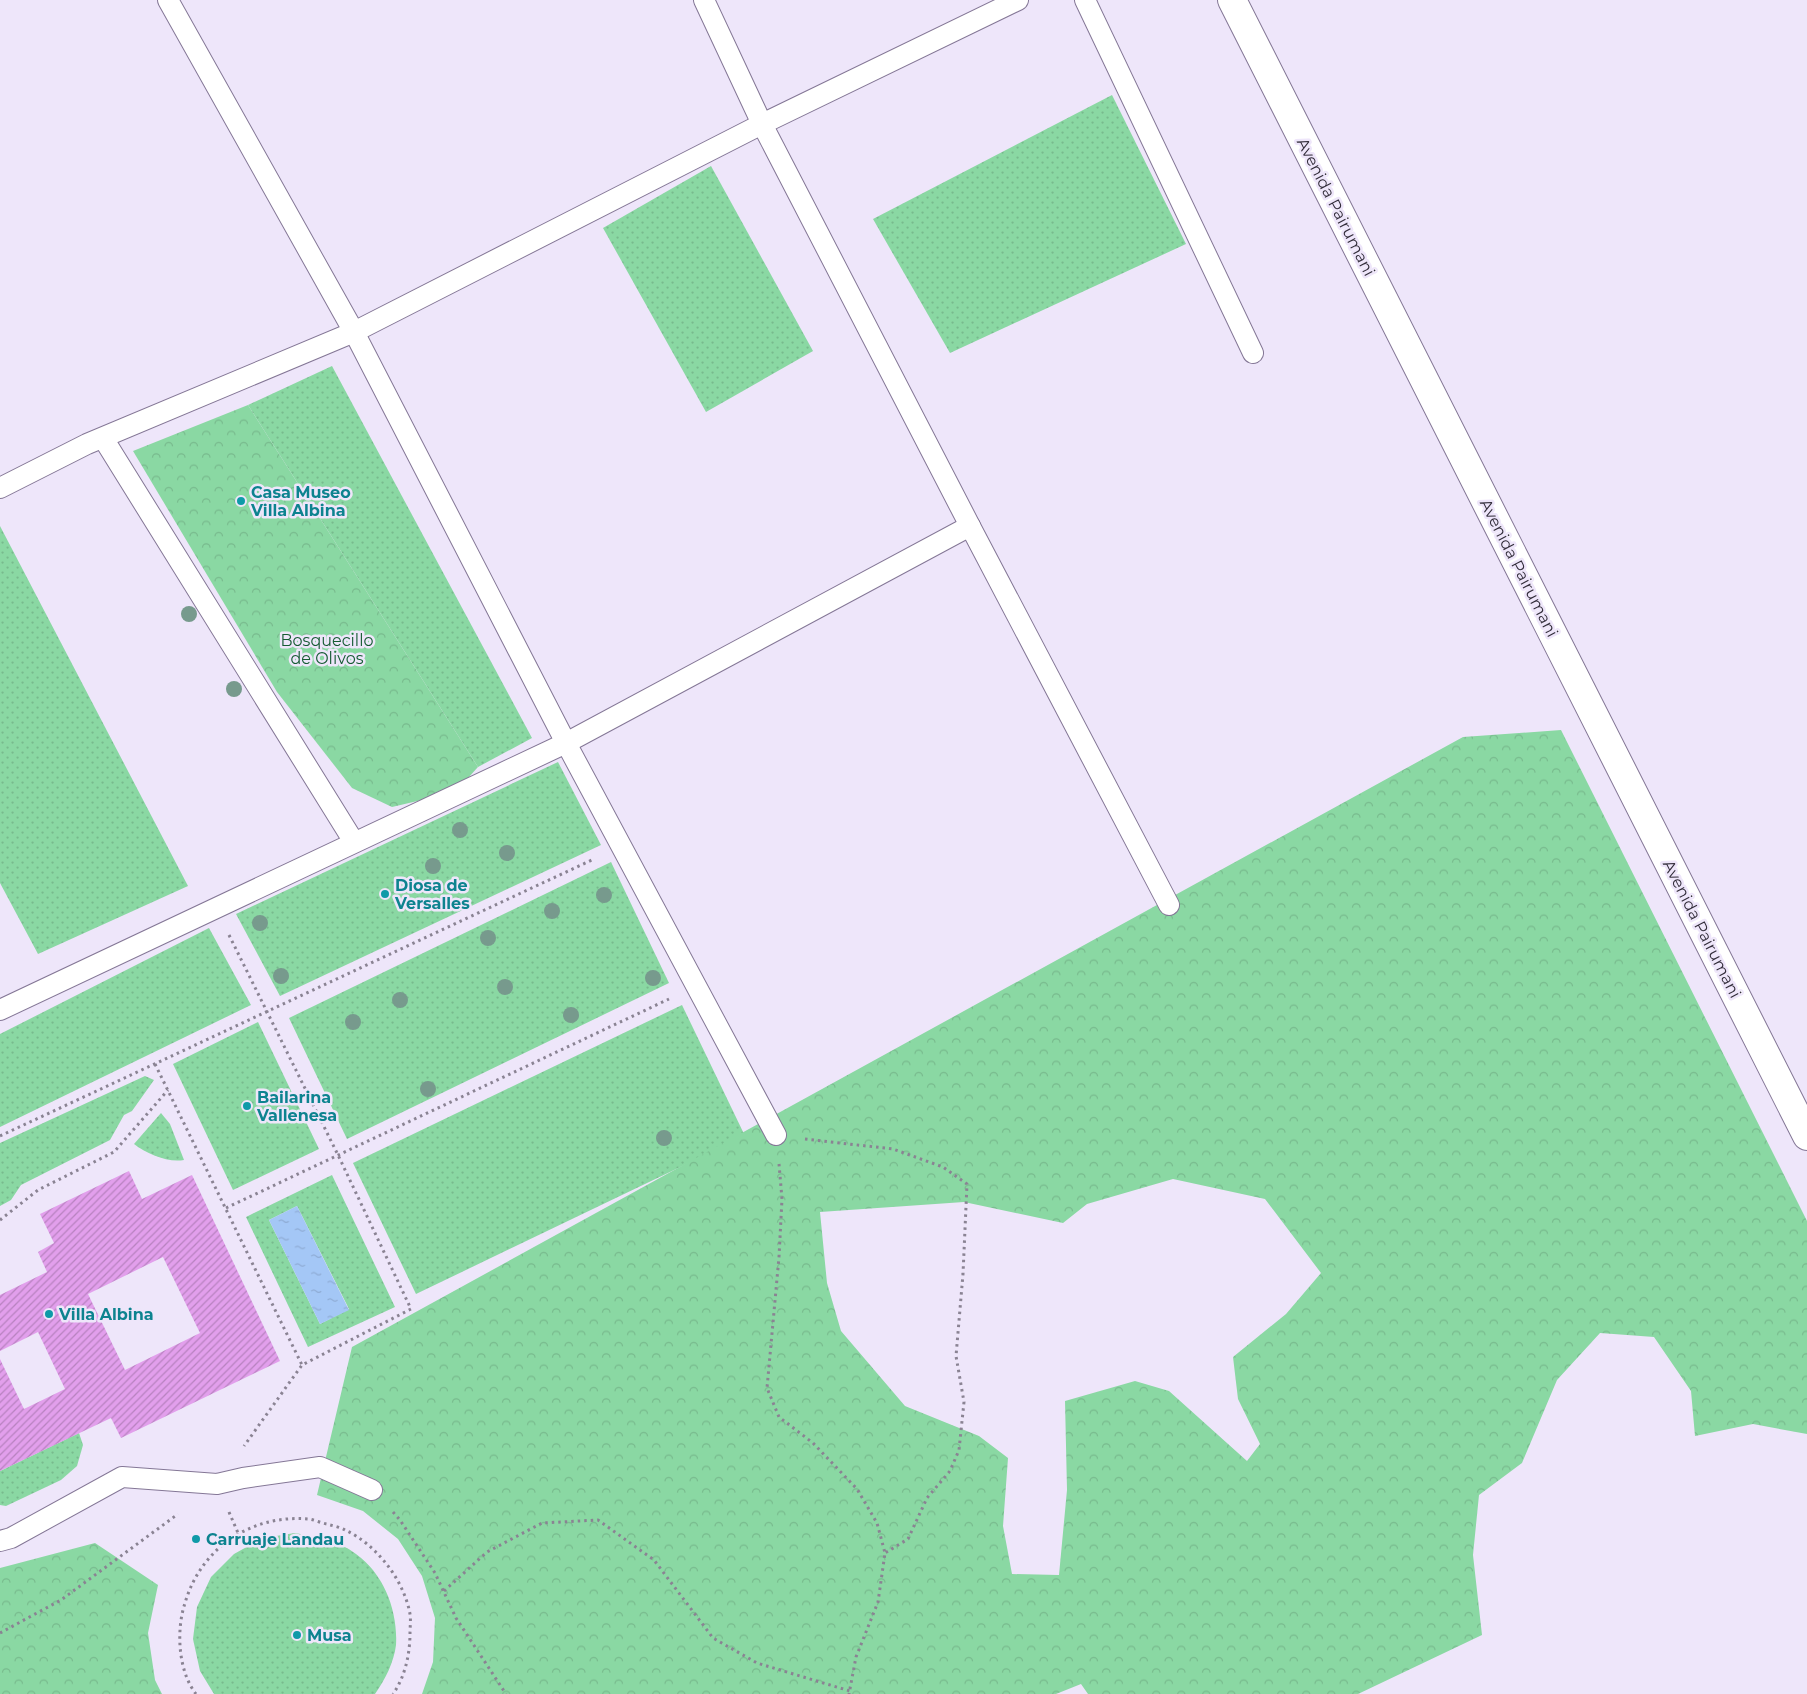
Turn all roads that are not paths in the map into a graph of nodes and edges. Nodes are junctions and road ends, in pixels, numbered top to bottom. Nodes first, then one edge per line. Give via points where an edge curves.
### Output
1 (168, 0) edge
2 (704, 0) edge
3 (1018, 0) edge
4 (1085, 0) edge
5 (1232, 0) edge
6 (762, 124) junction
7 (354, 332) junction
8 (1253, 353) dead end
9 (103, 438) junction
10 (0, 488) edge
11 (970, 526) junction
12 (566, 743) junction
13 (354, 842) junction
14 (1169, 905) dead end
15 (0, 1010) edge
16 (776, 1135) road end
17 (1807, 1136) edge
18 (372, 1490) road end
19 (0, 1541) edge

1 - 7 lane
2 - 6 lane
3 - 6 lane
4 - 8 lane
5 - 17 main road, Avenida Pairumani
6 - 7 lane
6 - 11 lane
7 - 9 lane
7 - 12 lane
9 - 10 lane
9 - 13 lane
11 - 12 lane
11 - 14 lane
12 - 13 lane
12 - 16 lane
13 - 15 lane
18 - 19 lane via 320,1468 217,1484 122,1477

